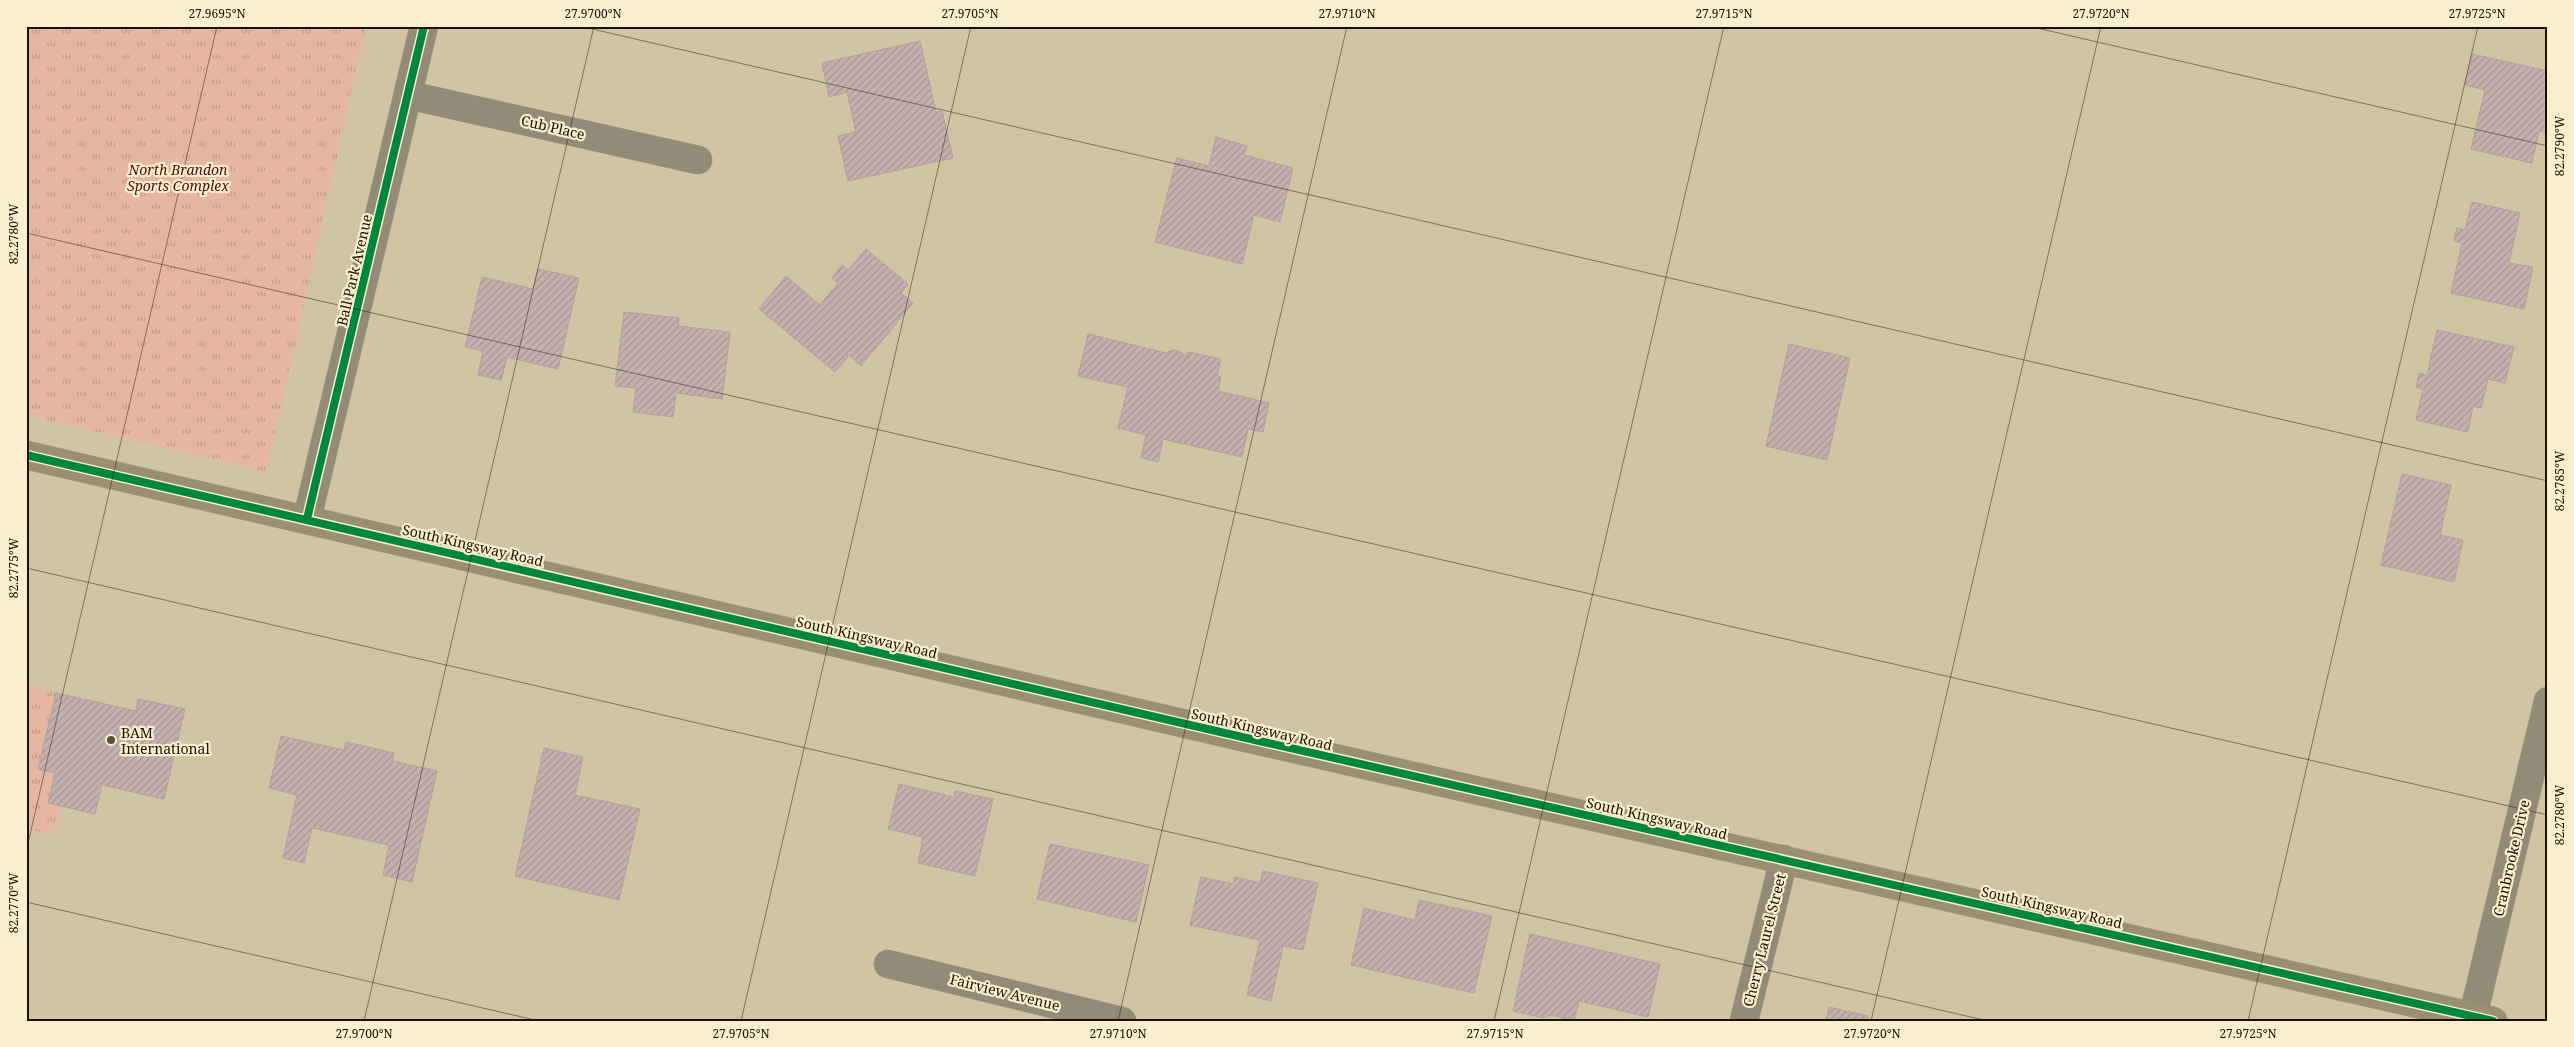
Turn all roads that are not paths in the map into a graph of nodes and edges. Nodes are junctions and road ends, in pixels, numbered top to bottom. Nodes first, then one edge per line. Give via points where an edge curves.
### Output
1 (424, 26) edge
2 (408, 95) junction
3 (698, 160) dead end
4 (26, 455) edge
5 (307, 519) junction
6 (2548, 701) edge
7 (1784, 859) junction
8 (888, 964) dead end
9 (2483, 1018) edge
10 (1122, 1021) edge
11 (1744, 1021) edge

1 - 2 street, Ball Park Avenue
2 - 3 street, Cub Place
2 - 5 street, Ball Park Avenue
4 - 5 street, South Kingsway Road
5 - 7 street, South Kingsway Road via 1268,743
6 - 9 street, Cranbrooke Drive
7 - 9 street, South Kingsway Road
7 - 11 street, Cherry Laurel Street
8 - 10 street, Fairview Avenue

